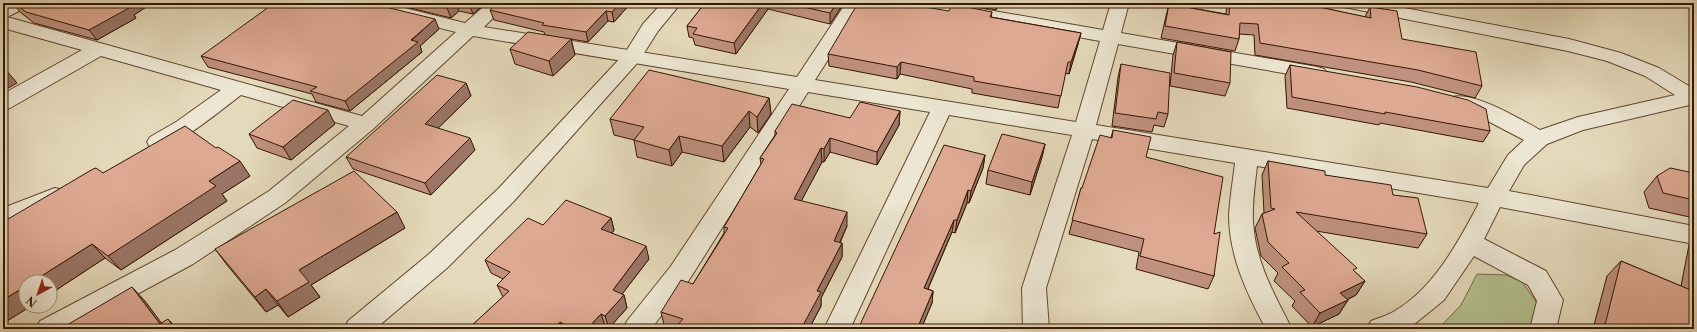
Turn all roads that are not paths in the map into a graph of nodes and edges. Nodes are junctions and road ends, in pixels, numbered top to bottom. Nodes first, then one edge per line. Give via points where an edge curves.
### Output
1 (21, 3) edge
2 (362, 3) edge
3 (499, 3) edge
4 (672, 3) edge
5 (855, 3) edge
6 (916, 3) edge
7 (1120, 3) edge
8 (1349, 3) edge
9 (3, 13) edge
10 (3, 22) edge
11 (469, 30) junction
12 (1110, 37) junction
13 (98, 49) junction
14 (632, 57) junction
15 (1334, 76) edge
16 (802, 85) junction
17 (236, 88) junction
18 (1440, 97) edge
19 (1694, 97) edge
20 (3, 103) edge
21 (942, 108) junction
22 (366, 124) junction
23 (1084, 131) junction
24 (1539, 139) junction
25 (139, 154) edge
26 (1247, 158) junction
27 (72, 188) edge
28 (1494, 197) junction
29 (3, 218) edge
30 (1694, 235) edge
31 (1470, 243) junction
32 (49, 329) edge
33 (357, 329) edge
34 (636, 329) edge
35 (836, 329) edge
36 (1036, 329) edge
37 (1279, 329) edge
38 (1380, 329) edge
39 (1543, 329) edge

1 - 9 street
2 - 11 street
3 - 11 street
4 - 14 street via 650,28
5 - 16 street
6 - 12 street
7 - 12 street
8 - 19 street via 1569,45 1614,57 1652,72
10 - 13 street
11 - 14 street
11 - 22 street
12 - 15 street
12 - 23 street
13 - 17 street
13 - 20 street
14 - 16 street
14 - 33 street via 506,195 438,261
16 - 21 street
16 - 34 street via 680,273
17 - 22 street
17 - 25 street via 183,127
18 - 24 street via 1469,105
19 - 24 street via 1578,124
21 - 23 street
21 - 35 street
22 - 32 street via 270,201 184,257
23 - 26 street
23 - 36 street via 1034,288
24 - 28 street via 1516,160
26 - 28 street
26 - 37 street via 1241,221 1244,252 1262,300
27 - 29 street
28 - 30 street
28 - 31 street
31 - 38 street via 1435,293 1403,319
31 - 39 street via 1537,278 1550,300

